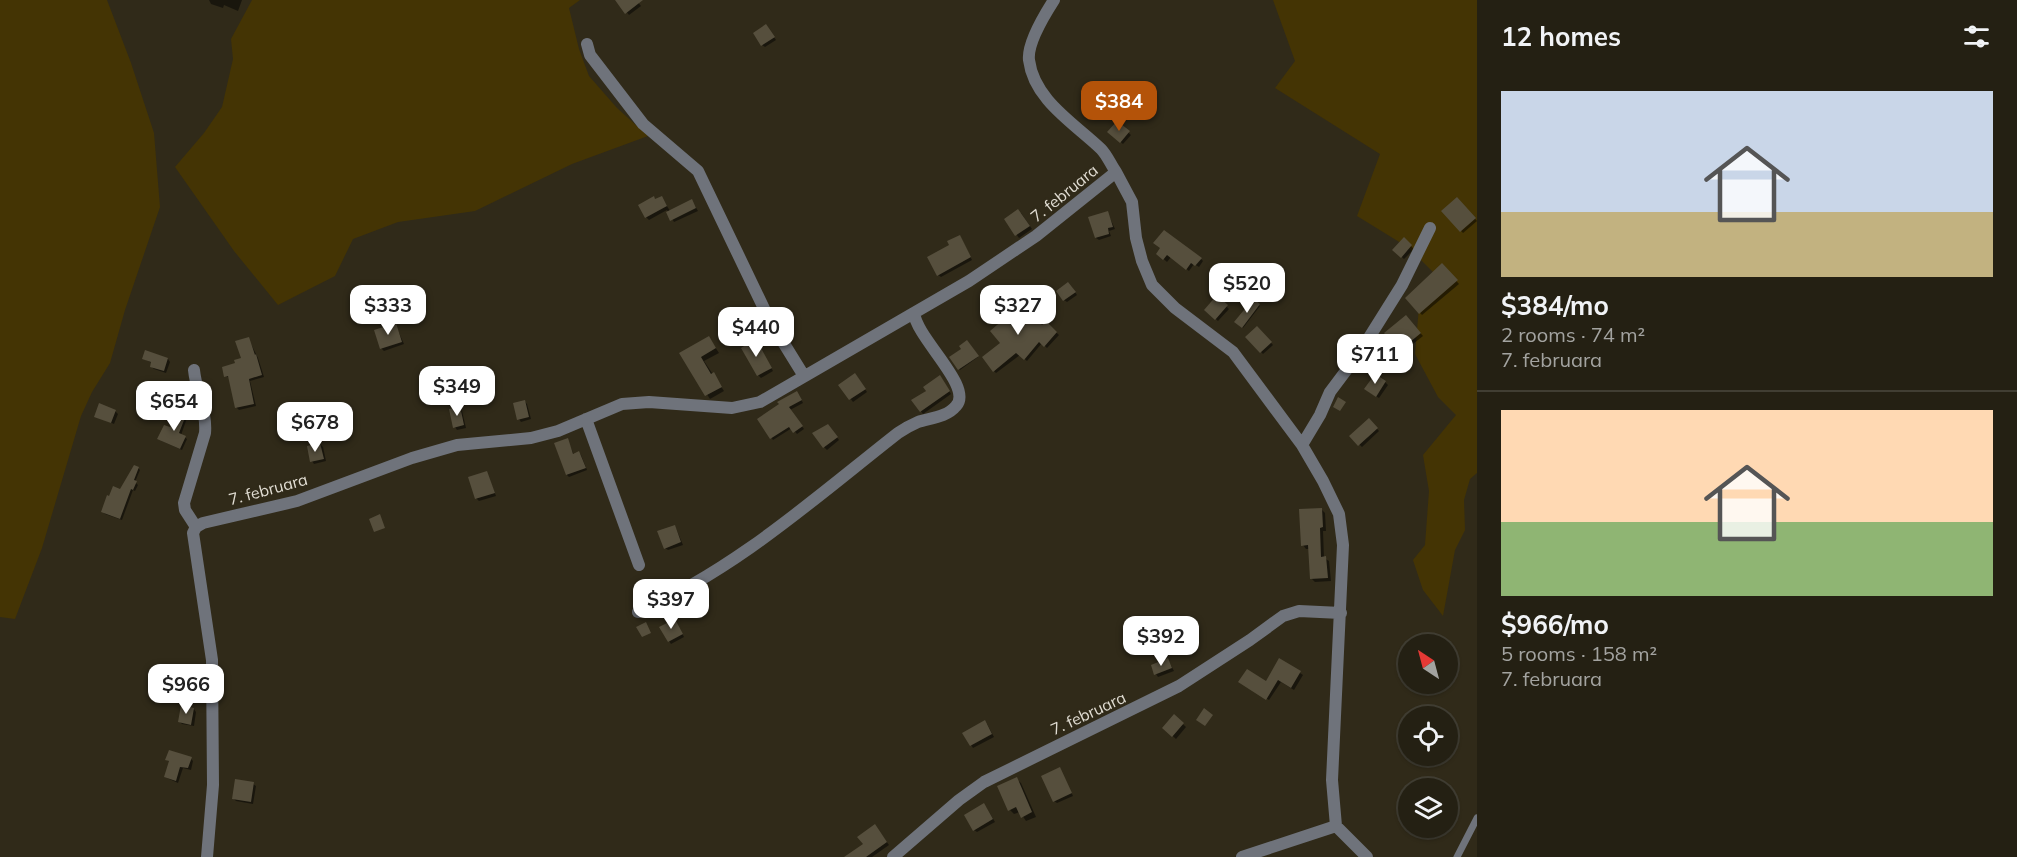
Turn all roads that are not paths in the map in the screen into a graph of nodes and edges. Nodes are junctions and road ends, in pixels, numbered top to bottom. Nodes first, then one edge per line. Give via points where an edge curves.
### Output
1 (1054, 0) edge
2 (587, 44) dead end
3 (1116, 172) junction
4 (1430, 228) dead end
5 (914, 313) junction
6 (194, 370) dead end
7 (804, 376) junction
8 (586, 419) junction
9 (1302, 445) junction
10 (196, 527) junction
11 (639, 565) dead end
12 (638, 612) dead end
13 (1341, 613) junction
14 (1477, 818) edge
15 (1336, 826) junction
16 (207, 857) edge
17 (893, 857) edge
18 (1242, 857) edge
19 (1367, 857) edge
20 (1457, 857) edge

1 - 3 street via 1037,28 1028,58 1037,84 1064,118 1102,150
2 - 7 street via 590,55 636,116 698,171 770,321
3 - 5 street, 7. februara via 1036,236
3 - 9 street, 7. februara via 1132,202 1136,238 1152,285 1175,308 1233,352
4 - 9 street via 1402,285 1330,392
5 - 7 street, 7. februara
5 - 12 street via 918,328 959,386 957,406 898,434 757,543 687,589
6 - 10 street via 206,422 184,503
7 - 8 street, 7. februara via 760,402 745,406 636,402
8 - 10 street, 7. februara via 531,438 457,445 297,501
8 - 11 street
9 - 13 street, 7. februara via 1339,514 1343,545
10 - 16 street via 212,660 213,785
13 - 15 street, 7. februara via 1332,780
13 - 17 street, 7. februara via 1299,611 1283,615 1179,686 984,782
14 - 20 lane
15 - 18 street
15 - 19 street

